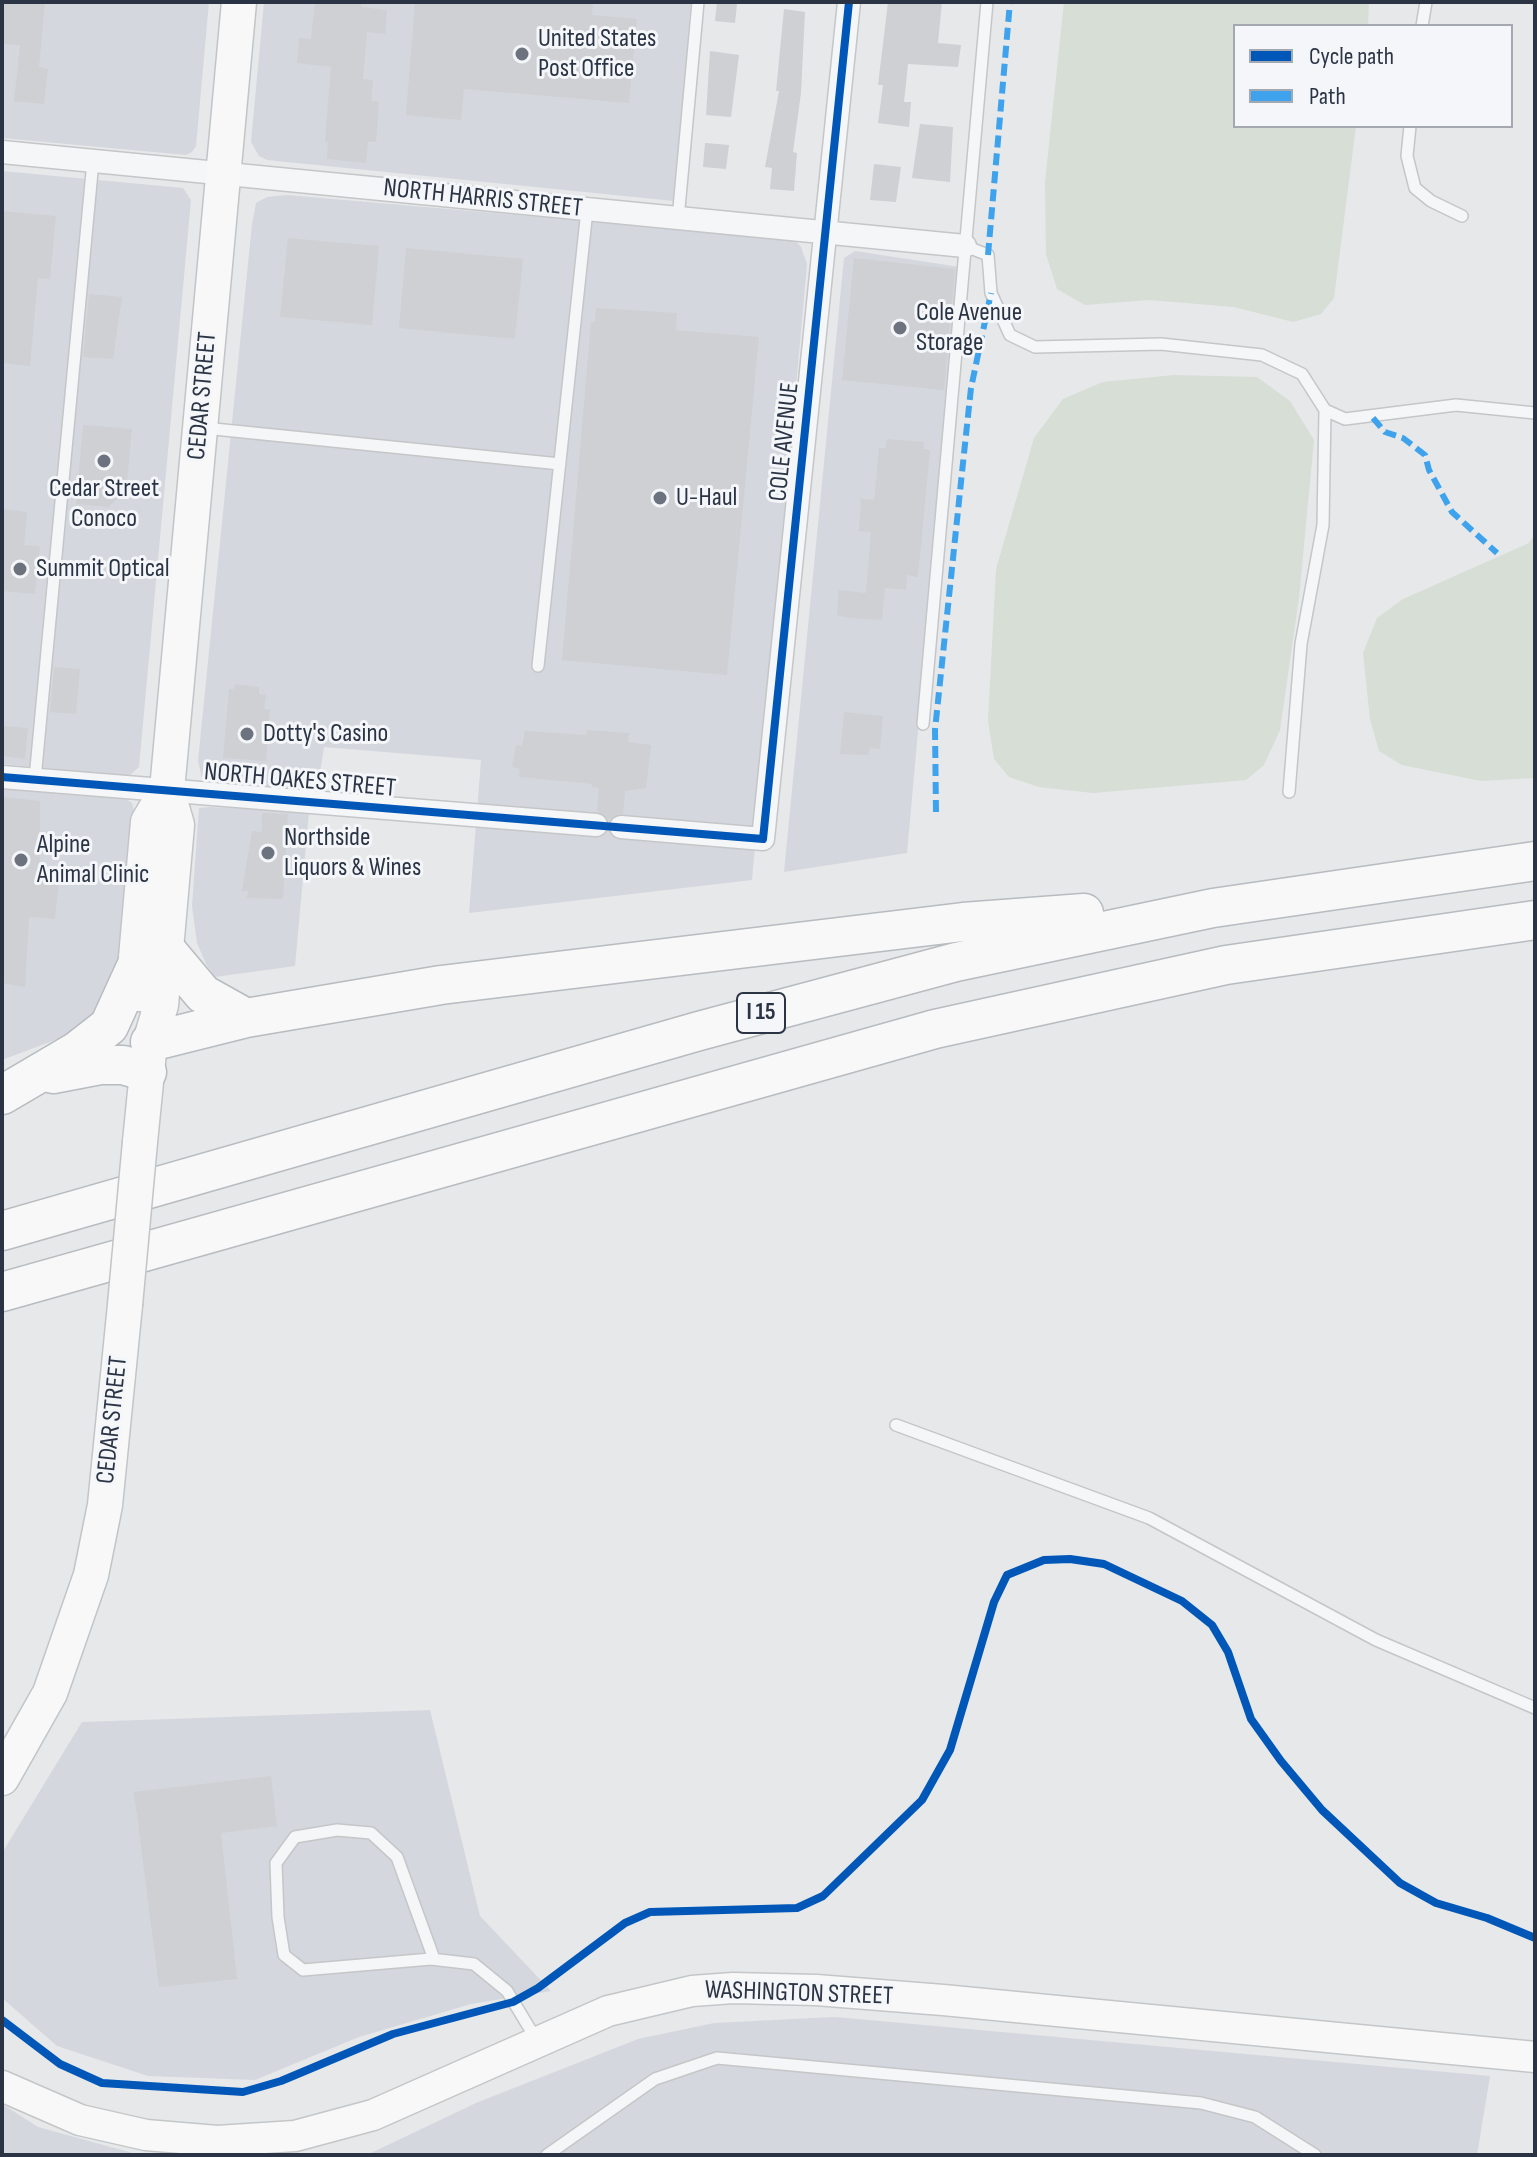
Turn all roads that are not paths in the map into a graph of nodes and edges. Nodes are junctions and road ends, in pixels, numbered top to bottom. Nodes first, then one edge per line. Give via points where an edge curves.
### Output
1 (239, 2) edge
2 (698, 2) edge
3 (849, 2) edge
4 (987, 2) edge
5 (1426, 2) edge
6 (1422, 24) edge
7 (1410, 128) edge
8 (2, 152) edge
9 (93, 161) junction
10 (223, 173) junction
11 (587, 210) junction
12 (1462, 216) dead end
13 (678, 219) junction
14 (828, 233) junction
15 (965, 246) junction
16 (1325, 410) junction
17 (1535, 413) edge
18 (200, 428) junction
19 (560, 464) junction
20 (538, 666) dead end
21 (923, 724) dead end
22 (2, 777) edge
23 (35, 779) junction
24 (167, 790) junction
25 (1289, 792) dead end
26 (596, 825) dead end
27 (621, 827) dead end
28 (1535, 861) edge
29 (1278, 897) junction
30 (1535, 920) edge
31 (150, 960) junction
32 (246, 1018) junction
33 (148, 1057) junction
34 (17, 1088) edge
35 (2, 1231) edge
36 (2, 1292) edge
37 (896, 1425) dead end
38 (1535, 1708) edge
39 (2, 1778) edge
40 (434, 1959) junction
41 (536, 2040) junction
42 (1535, 2057) edge
43 (2, 2086) edge
44 (547, 2155) edge
45 (1315, 2155) edge

1 - 10 main road, CEDAR STREET
2 - 13 lane
3 - 14 street, COLE AVENUE
4 - 15 lane
5 - 6 lane
7 - 12 lane via 1407,156 1415,188
8 - 9 street, NORTH HARRIS STREET
9 - 10 street, NORTH HARRIS STREET
9 - 23 lane
10 - 11 street, NORTH HARRIS STREET
10 - 18 main road, CEDAR STREET
11 - 13 street, NORTH HARRIS STREET
11 - 19 lane
13 - 14 street, NORTH HARRIS STREET
14 - 15 street, NORTH HARRIS STREET
14 - 27 street, COLE AVENUE via 763,839
15 - 16 lane via 988,255 991,293 1010,335 1035,347 1161,344 1262,355 1302,374
15 - 21 lane
16 - 17 lane via 1345,419 1456,405
16 - 25 lane via 1323,525 1301,644
18 - 19 lane
18 - 24 main road, CEDAR STREET
19 - 20 lane
22 - 23 street, NORTH OAKES STREET
23 - 24 street, NORTH OAKES STREET
24 - 26 street, NORTH OAKES STREET
24 - 31 main road, CEDAR STREET via 148,822
28 - 29 highway, I 15
29 - 32 highway via 963,922 441,985
29 - 35 highway, I 15 via 1083,933 852,989
30 - 36 highway, I 15 via 1226,965 935,1029
31 - 32 highway
31 - 33 main road, CEDAR STREET
31 - 34 highway via 109,1026
32 - 33 highway
33 - 34 highway
33 - 39 main road, CEDAR STREET, bridge via 105,1505 91,1575 50,1693
37 - 38 lane via 1149,1518 1376,1640
40 - 40 lane via 303,1970 284,1955 276,1863 295,1837 337,1830 371,1833 397,1857
40 - 41 lane via 474,1964 507,1991
41 - 42 main road, WASHINGTON STREET via 650,1999 692,1991 775,1988
41 - 43 main road, WASHINGTON STREET via 373,2115 295,2136 255,2140 180,2140 112,2128 51,2110
44 - 45 lane via 655,2079 717,2058 1201,2103 1255,2117

